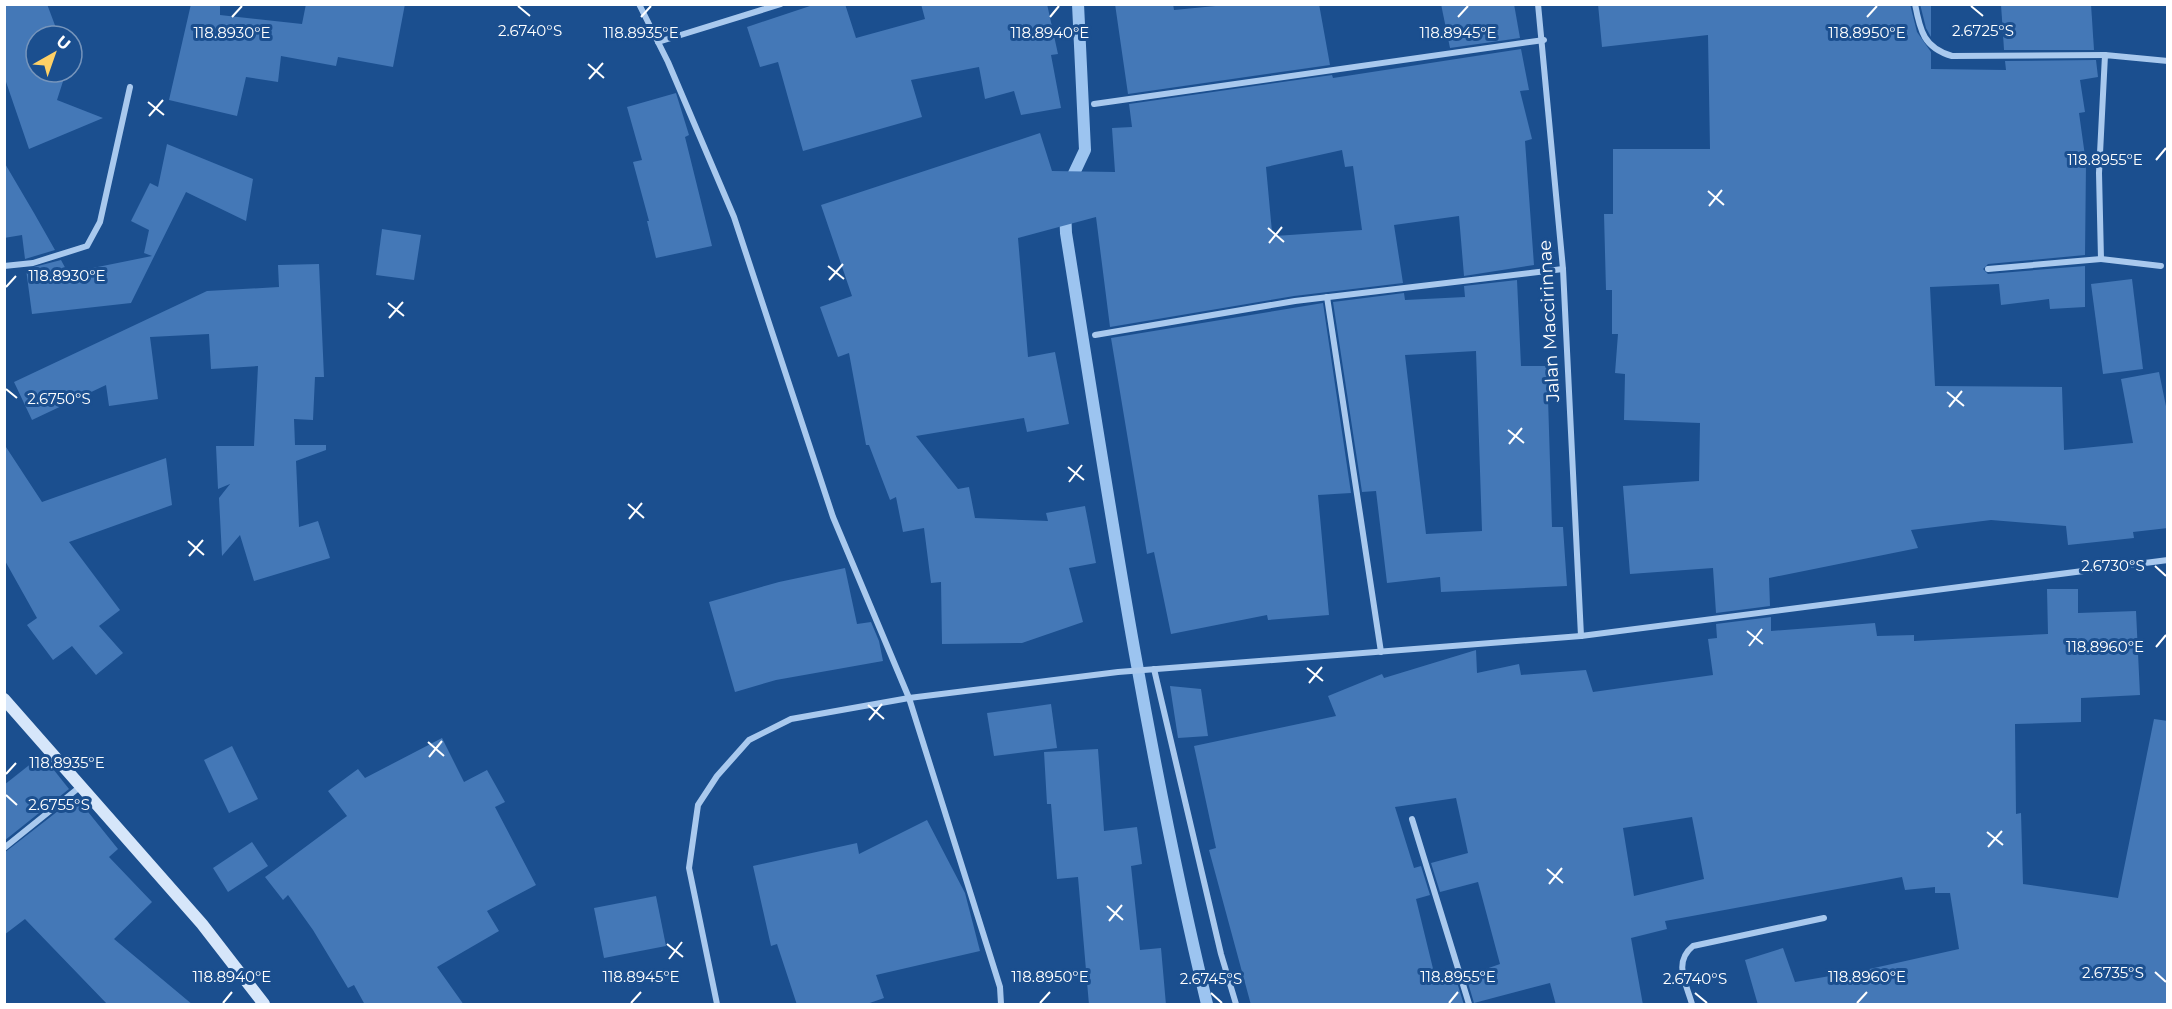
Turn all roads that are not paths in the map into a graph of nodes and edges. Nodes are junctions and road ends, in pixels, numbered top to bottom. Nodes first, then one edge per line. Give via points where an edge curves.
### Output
1 (639, 4) edge
2 (781, 4) edge
3 (1538, 4) edge
4 (1915, 4) edge
5 (1544, 40) junction
6 (658, 42) junction
7 (2105, 55) junction
8 (2168, 61) edge
9 (130, 87) dead end
10 (1094, 104) dead end
11 (2101, 259) junction
12 (4, 266) edge
13 (2162, 266) dead end
14 (1563, 269) junction
15 (1988, 269) dead end
16 (1327, 297) junction
17 (1095, 335) dead end
18 (2168, 560) edge
19 (1581, 636) junction
20 (1381, 651) junction
21 (1154, 669) junction
22 (909, 698) junction
23 (4, 699) edge
24 (81, 786) junction
25 (1412, 819) dead end
26 (4, 848) edge
27 (1824, 918) dead end
28 (264, 1005) edge
29 (717, 1005) edge
30 (1001, 1005) edge
31 (1236, 1005) edge
32 (1469, 1005) edge
33 (1692, 1005) edge

1 - 6 street
2 - 6 street
3 - 5 street, Jalan Maccirinnae
4 - 7 street via 1923,37 1939,52 1952,56
5 - 10 street
5 - 14 street, Jalan Maccirinnae
6 - 22 street via 734,217 833,517
7 - 8 street
7 - 11 street
9 - 12 street via 100,222 87,246 33,263
11 - 13 street
11 - 15 street
14 - 16 street
14 - 19 street, Jalan Maccirinnae
16 - 17 street
16 - 20 street
18 - 19 street
19 - 20 street
20 - 21 street
21 - 22 street
21 - 31 street
22 - 29 street via 792,719 749,740 698,805 689,868
22 - 30 street via 1000,987
23 - 24 main road
24 - 26 street
24 - 28 main road via 202,924
25 - 32 street
27 - 33 street via 1693,946 1684,954 1681,964

